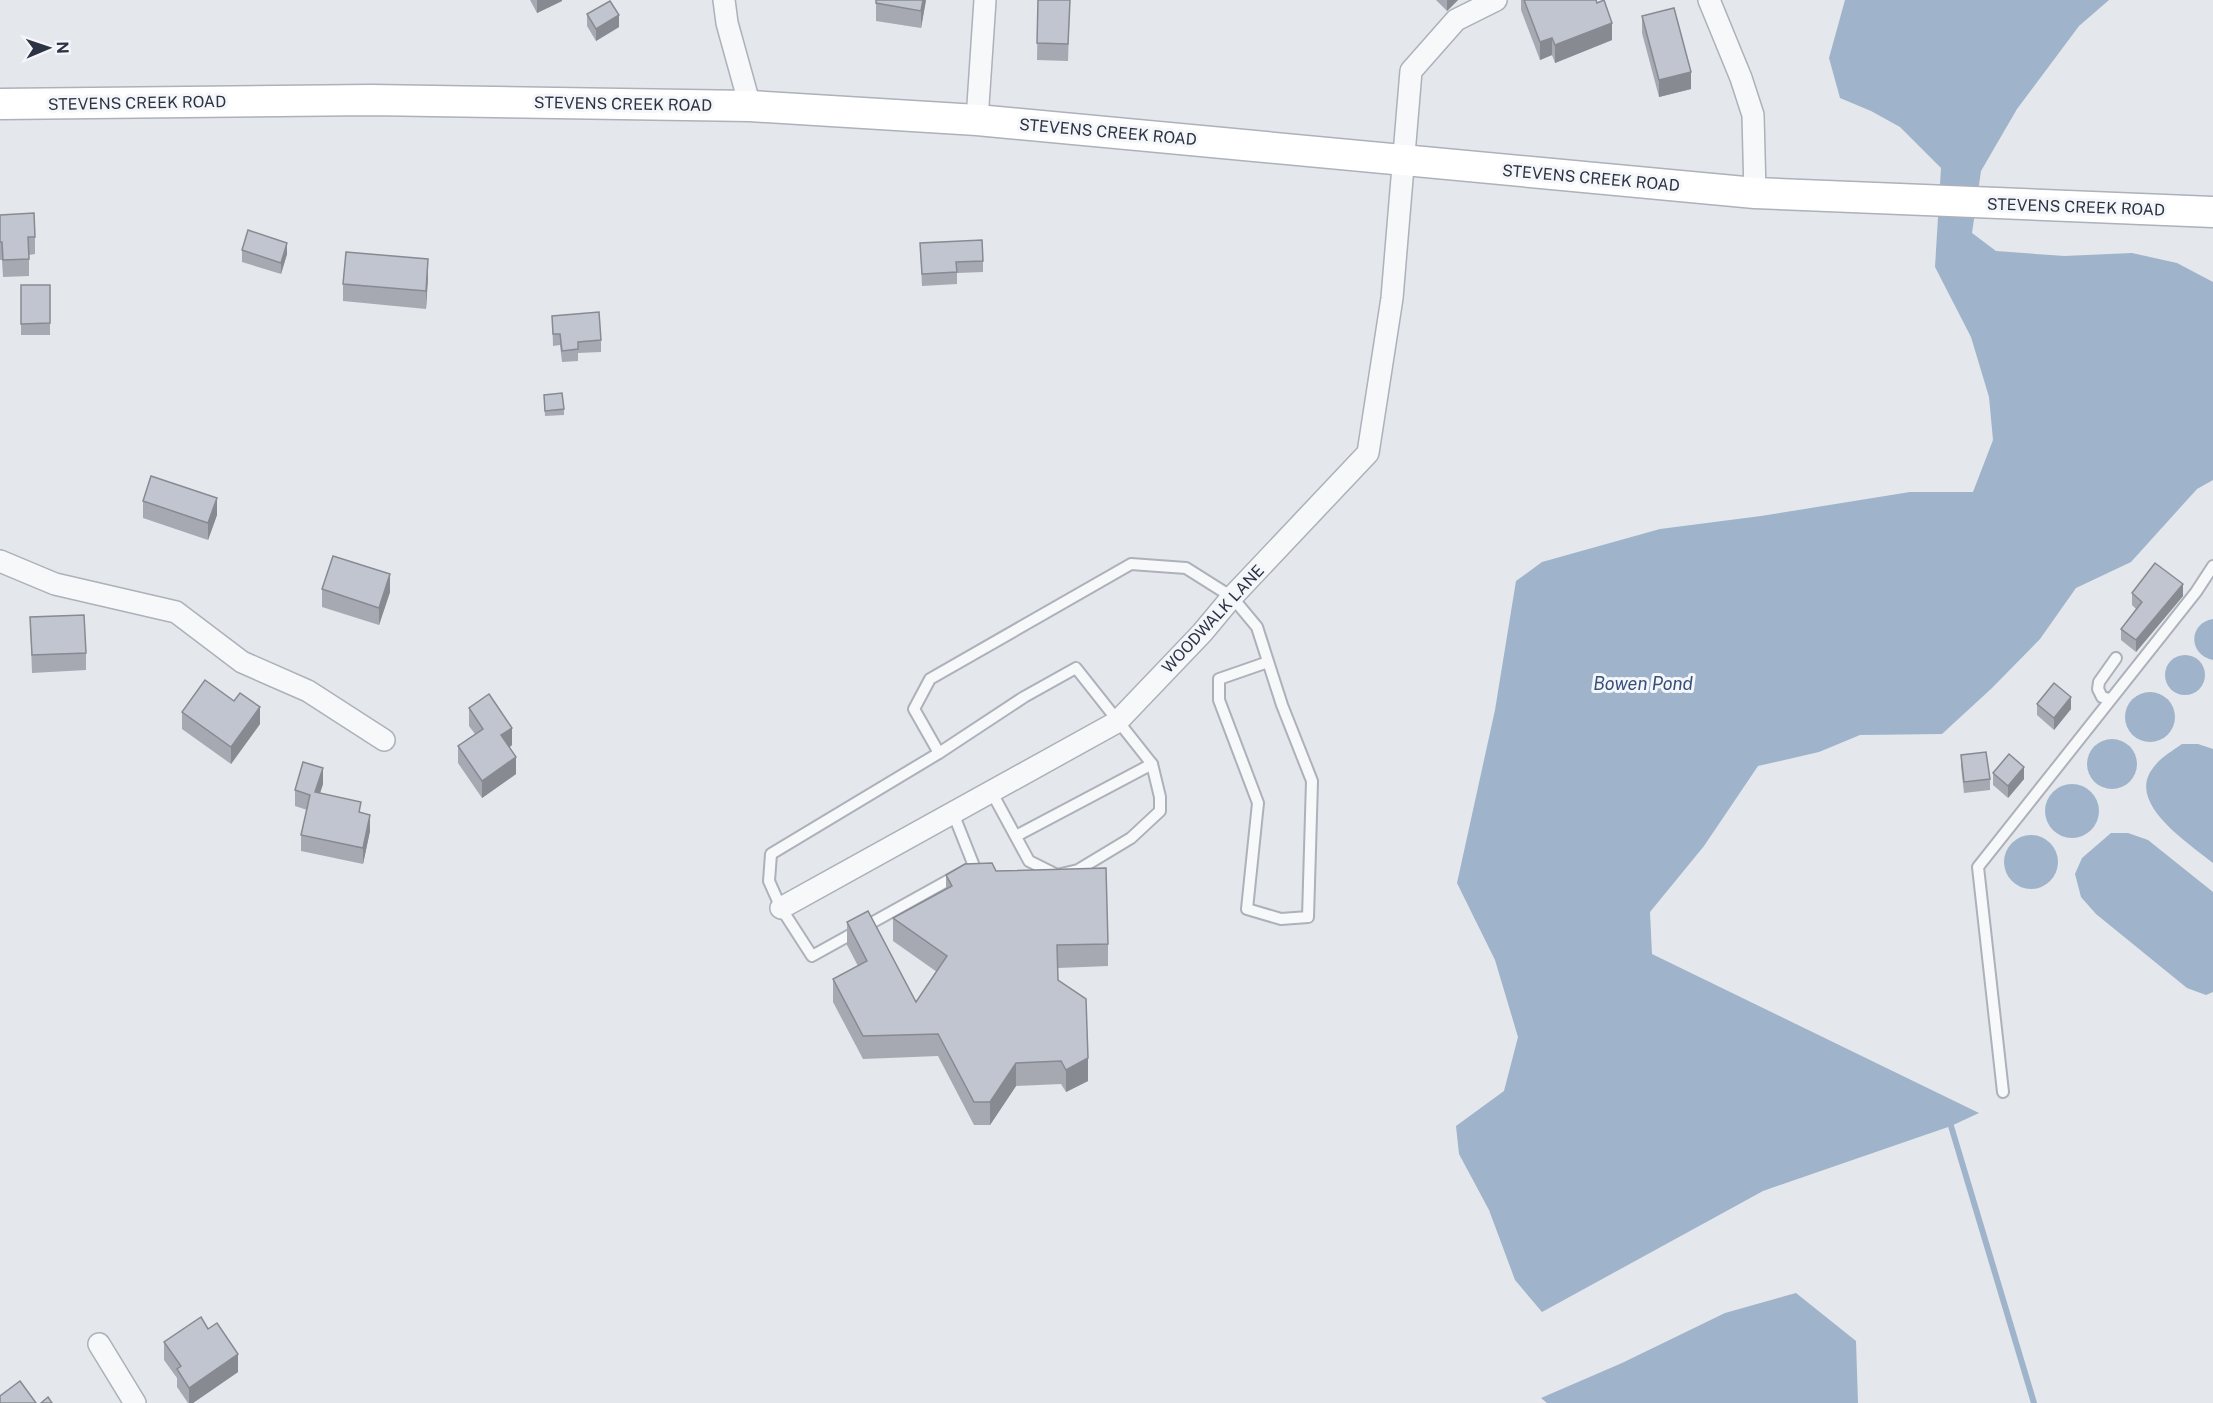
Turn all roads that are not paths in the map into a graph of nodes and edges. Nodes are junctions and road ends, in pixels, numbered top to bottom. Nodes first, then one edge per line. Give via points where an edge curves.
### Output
1 (724, 0) edge
2 (985, 0) edge
3 (1496, 0) edge
4 (1709, 0) edge
5 (0, 105) edge
6 (750, 106) junction
7 (977, 120) junction
8 (1405, 159) junction
9 (1755, 193) junction
10 (2213, 212) edge
11 (0, 561) edge
12 (2213, 566) edge
13 (1232, 597) junction
14 (2116, 658) dead end
15 (1268, 662) junction
16 (2109, 699) junction
17 (1117, 722) junction
18 (384, 740) dead end
19 (939, 753) junction
20 (1152, 764) junction
21 (991, 791) junction
22 (953, 813) junction
23 (1016, 836) junction
24 (781, 908) junction
25 (2003, 1092) dead end
26 (99, 1344) dead end
27 (135, 1403) edge

1 - 6 street
2 - 7 street
3 - 8 street, WOODWALK LANE via 1456,20 1411,71
4 - 9 street via 1753,115
5 - 6 street, STEVENS CREEK ROAD via 371,100
6 - 7 street, STEVENS CREEK ROAD
7 - 8 street, STEVENS CREEK ROAD
8 - 9 street, STEVENS CREEK ROAD
8 - 13 street, WOODWALK LANE via 1392,298 1368,453
9 - 10 street, STEVENS CREEK ROAD
11 - 18 street via 55,584 176,612 242,662 308,691
12 - 16 lane
13 - 15 lane via 1257,627
13 - 17 street, WOODWALK LANE
13 - 19 lane via 1186,568 1131,564 930,679 914,709
14 - 16 lane via 2099,682 2102,698
15 - 15 lane via 1218,679 1219,700 1258,803 1246,909 1281,920 1308,917 1312,781
16 - 25 lane via 1978,867
17 - 19 lane via 1076,668
17 - 20 lane
17 - 21 street, WOODWALK LANE
19 - 24 lane via 771,854 769,881
20 - 23 lane
20 - 23 lane via 1160,811 1131,838 1078,870 1057,875 1029,861
21 - 22 street, WOODWALK LANE
21 - 23 lane
22 - 24 street, WOODWALK LANE
22 - 24 lane via 974,866 812,956
26 - 27 street

